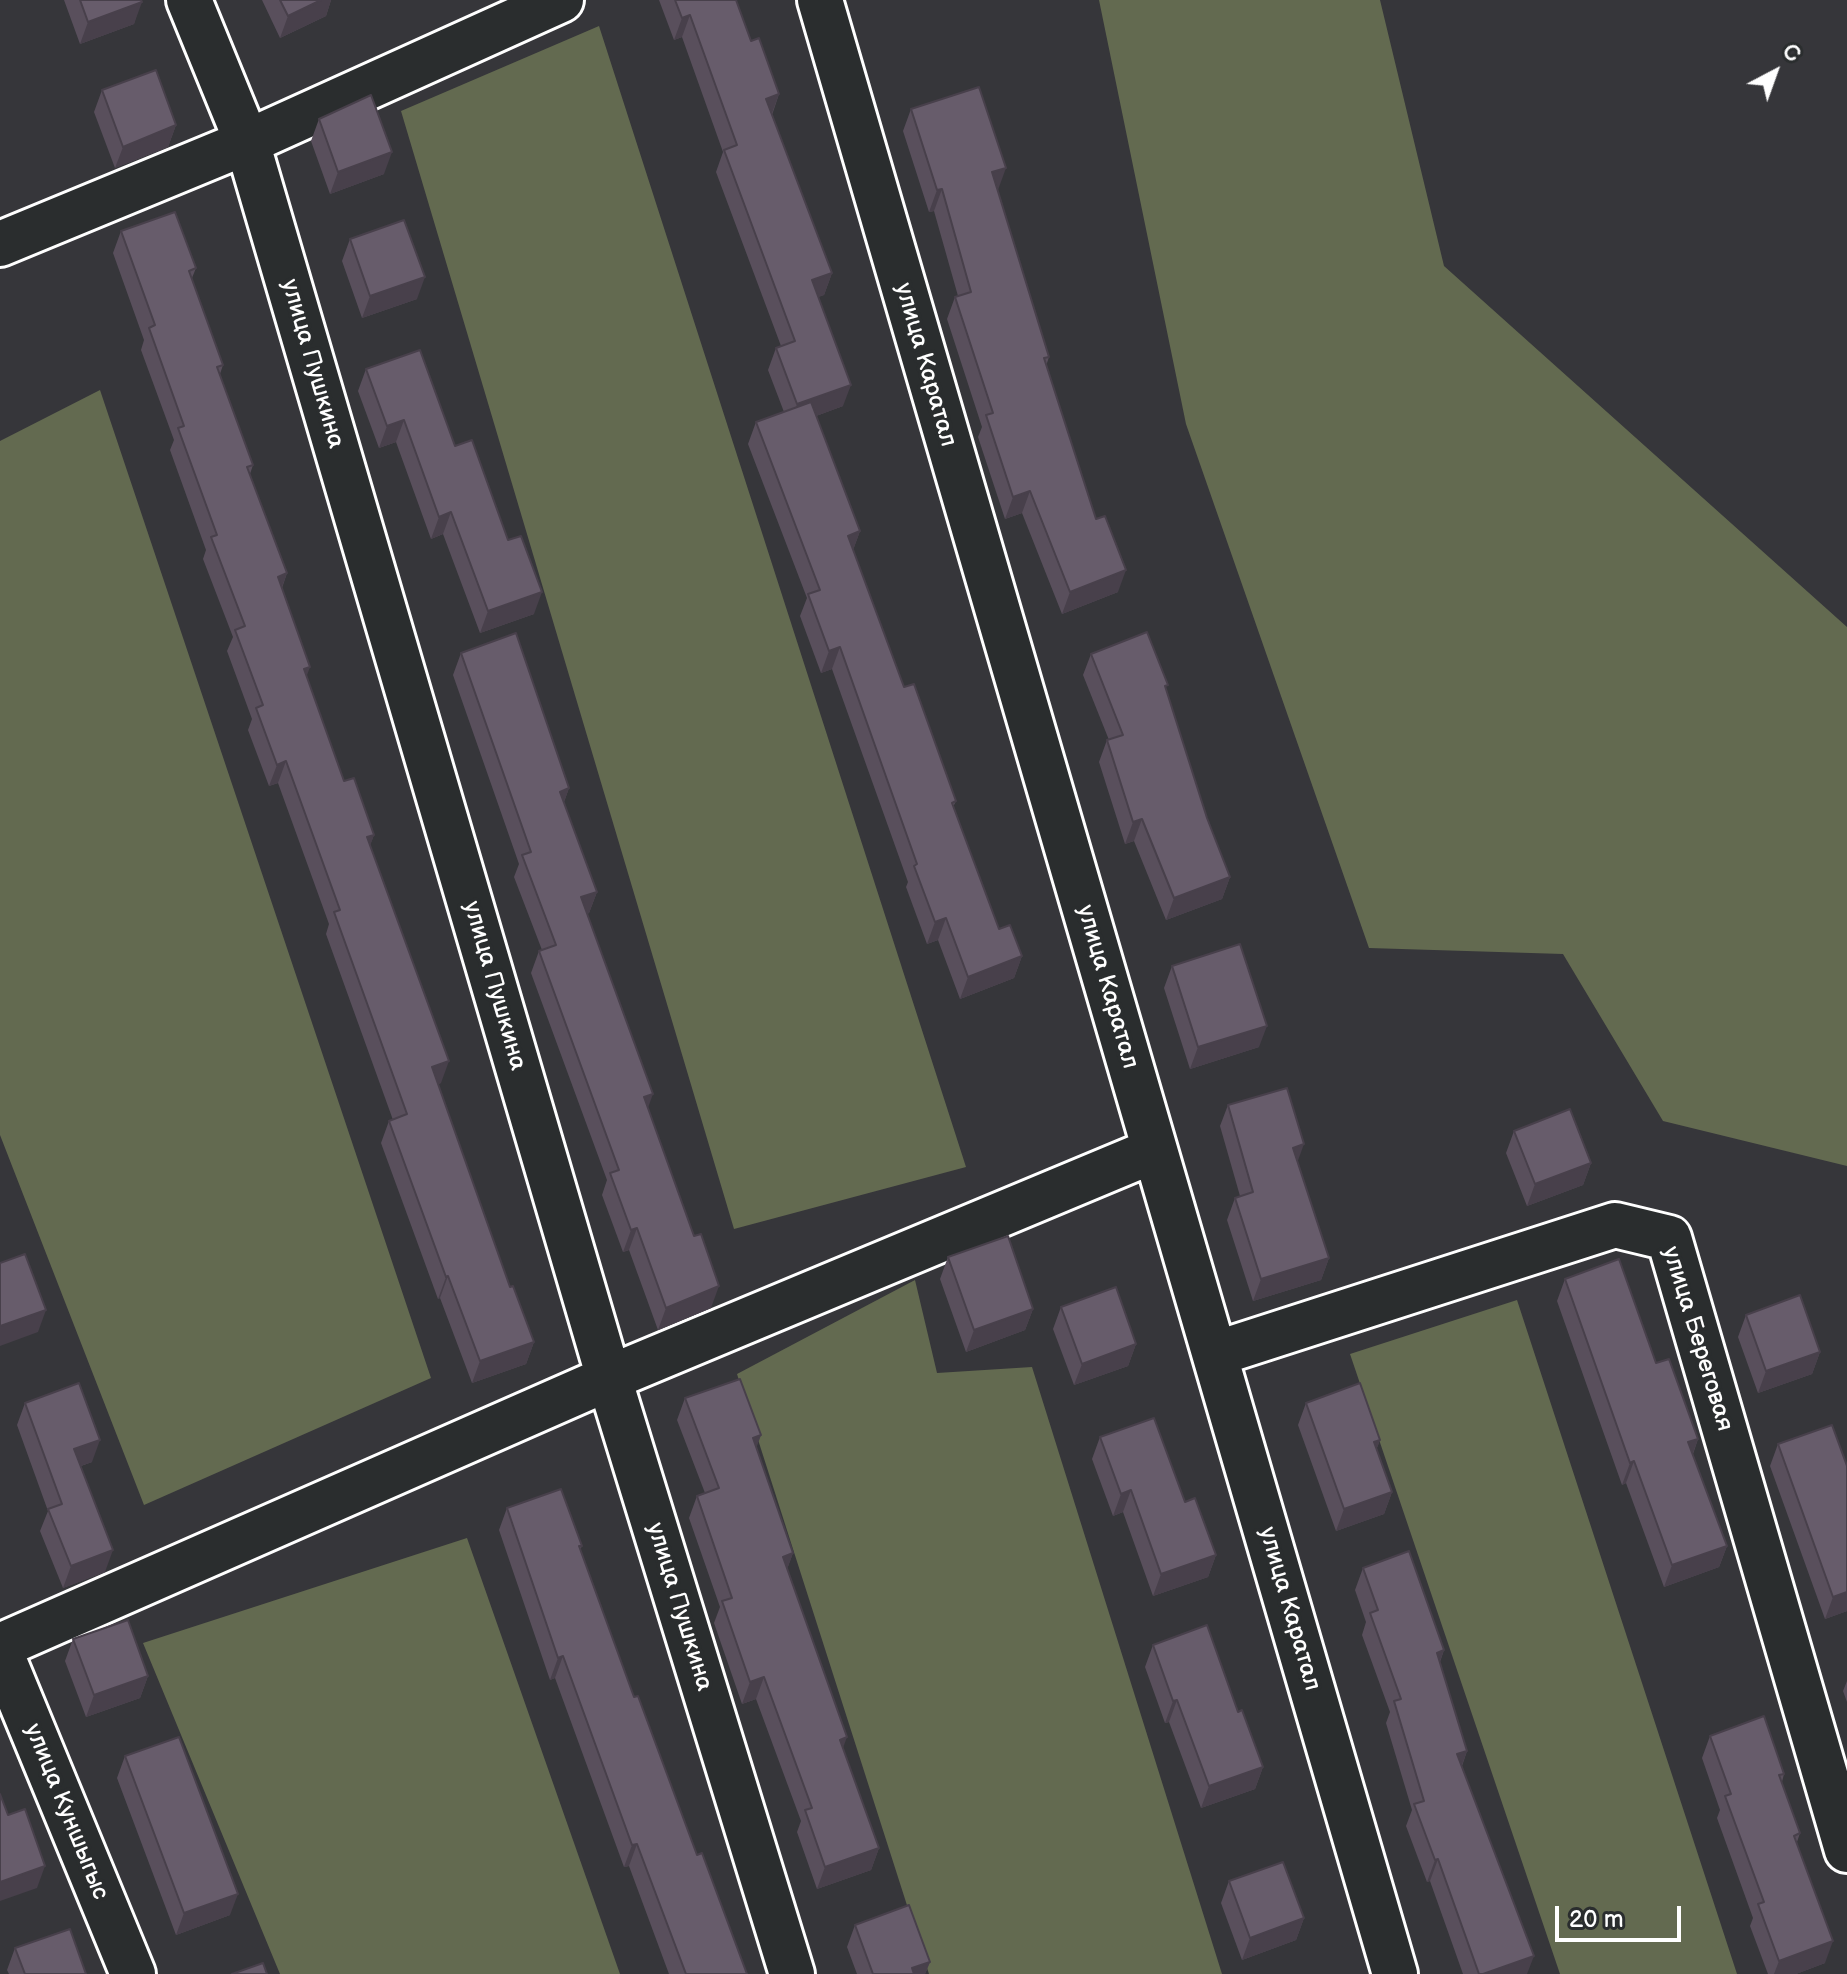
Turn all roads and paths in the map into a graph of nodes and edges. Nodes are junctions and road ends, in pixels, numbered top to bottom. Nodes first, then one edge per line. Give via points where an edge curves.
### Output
1 (189, 0) edge
2 (561, 0) edge
3 (820, 0) edge
4 (247, 142) junction
5 (0, 244) edge
6 (1155, 1150) junction
7 (1215, 1354) junction
8 (609, 1378) junction
9 (0, 1648) edge
10 (1847, 1850) edge
11 (133, 1974) edge
12 (792, 1974) edge
13 (1395, 1974) edge

1 - 4 street, улица Пушкина
2 - 4 street
3 - 6 street, улица Каратал
4 - 5 street
4 - 8 street, улица Пушкина
6 - 7 street, улица Каратал
6 - 8 street
7 - 10 street, улица Береговая via 1615,1225 1669,1238
7 - 13 street, улица Каратал
8 - 9 street
8 - 12 street, улица Пушкина
9 - 11 street, улица Куншыгыс

